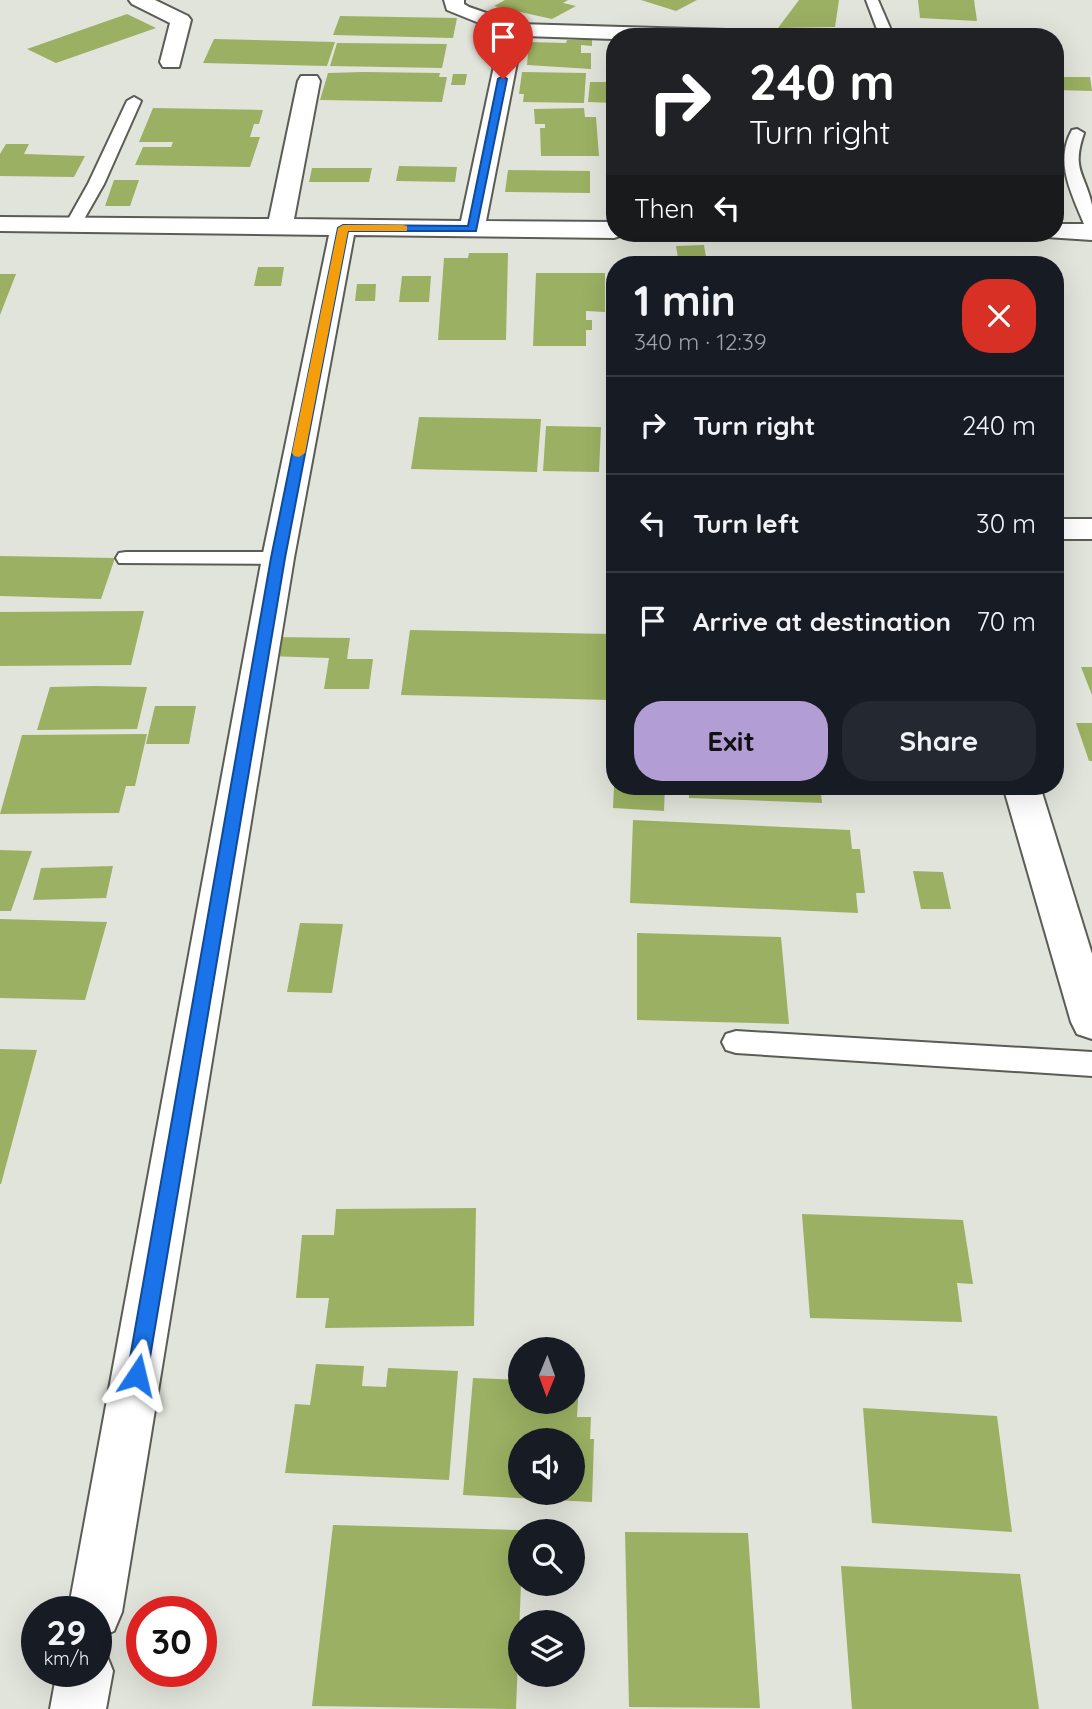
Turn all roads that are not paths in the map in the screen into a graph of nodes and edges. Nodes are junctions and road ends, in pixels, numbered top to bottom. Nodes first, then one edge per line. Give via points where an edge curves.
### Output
1 (139, 0) edge
2 (454, 0) edge
3 (873, 0) edge
4 (884, 28) edge
5 (516, 30) junction
6 (606, 33) edge
7 (171, 62) dead end
8 (309, 81) dead end
9 (134, 101) dead end
10 (1077, 134) dead end
11 (1092, 223) edge
12 (0, 224) edge
13 (73, 225) junction
14 (280, 227) junction
15 (343, 228) junction
16 (472, 229) junction
17 (606, 229) edge
18 (1064, 232) edge
19 (1092, 232) edge
20 (1064, 529) edge
21 (1092, 529) edge
22 (126, 558) dead end
23 (278, 558) junction
24 (1024, 795) edge
25 (1092, 1022) edge
26 (736, 1042) dead end
27 (1092, 1064) edge
28 (98, 1596) edge
29 (82, 1687) edge
30 (78, 1709) edge

1 - 7 street via 181,20
2 - 5 street via 454,6 462,11
3 - 4 lane
5 - 6 street
5 - 16 street
8 - 14 street
9 - 13 lane
10 - 11 lane via 1069,160
12 - 13 street
13 - 14 street
14 - 15 street
15 - 16 street
15 - 23 street
16 - 17 street
18 - 19 street
20 - 21 street
22 - 23 lane
23 - 28 street
24 - 25 street
26 - 27 lane
29 - 30 street

